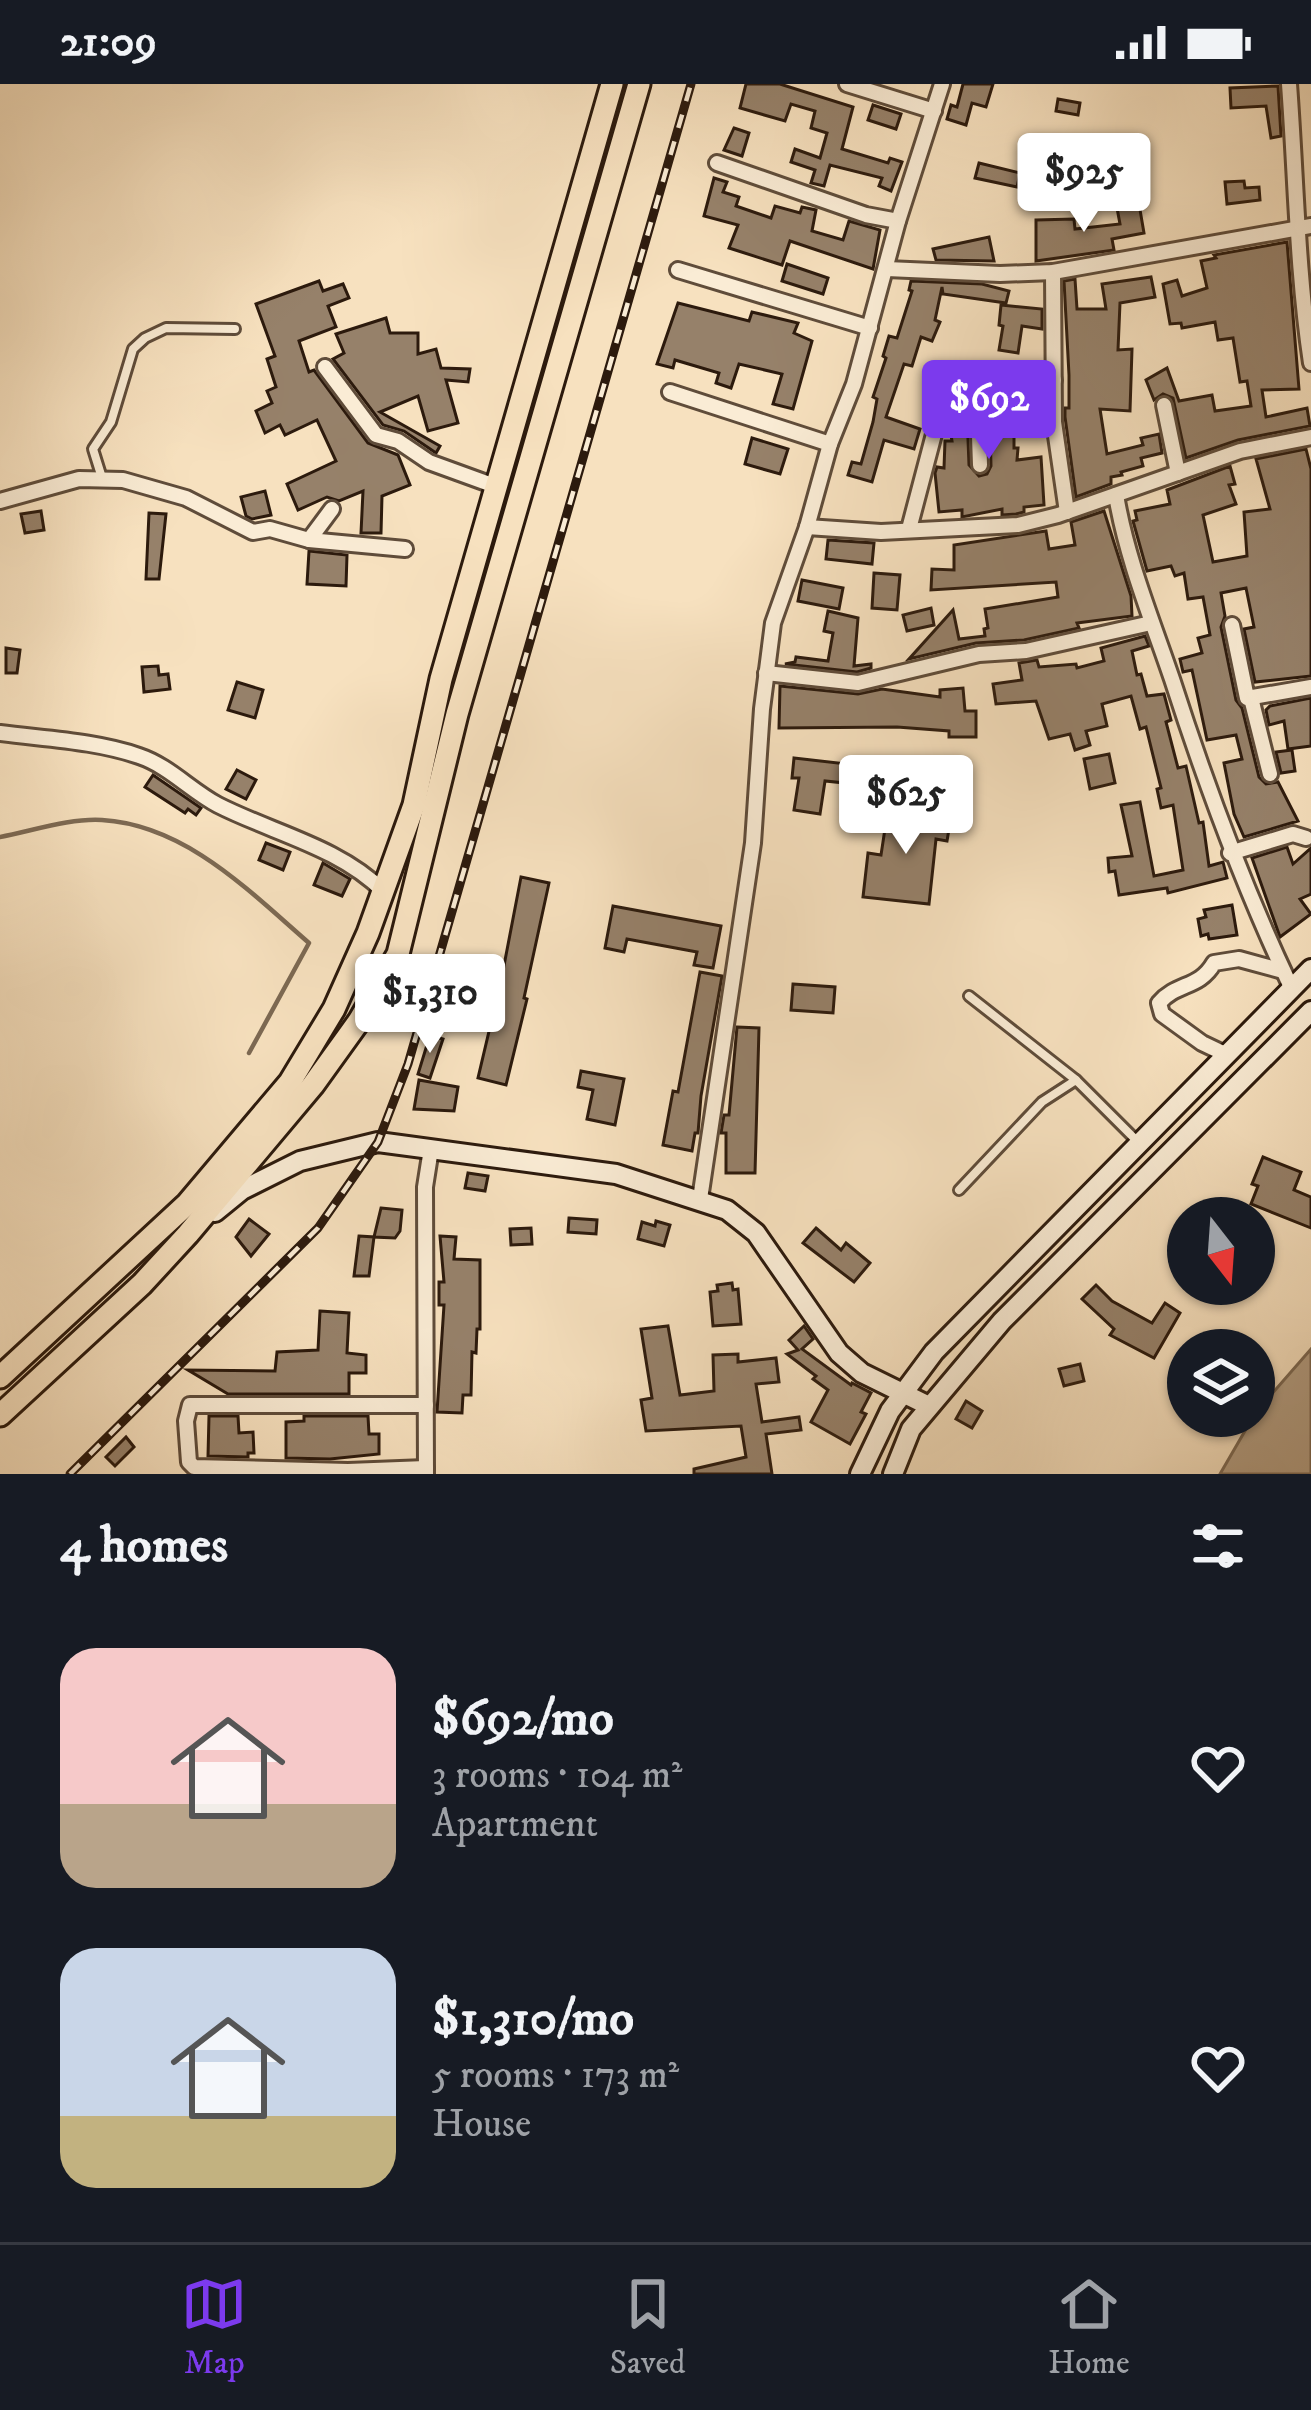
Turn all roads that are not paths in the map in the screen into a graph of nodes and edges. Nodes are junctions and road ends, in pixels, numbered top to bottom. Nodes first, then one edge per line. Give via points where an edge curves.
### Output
1 (612, 84) edge
2 (639, 84) edge
3 (847, 84) edge
4 (942, 84) edge
5 (1289, 84) edge
6 (934, 111) junction
7 (717, 163) dead end
8 (898, 221) junction
9 (1303, 227) edge
10 (887, 269) junction
11 (678, 270) dead end
12 (1053, 272) junction
13 (870, 328) junction
14 (235, 329) dead end
15 (1311, 362) edge
16 (325, 367) dead end
17 (977, 377) junction
18 (1054, 380) junction
19 (670, 392) dead end
20 (1163, 405) dead end
21 (1311, 437) edge
22 (830, 444) junction
23 (980, 465) dead end
24 (1178, 473) junction
25 (103, 479) junction
26 (495, 486) junction
27 (1117, 495) junction
28 (0, 501) edge
29 (332, 509) dead end
30 (1066, 512) junction
31 (807, 527) junction
32 (909, 529) junction
33 (309, 540) junction
34 (406, 549) dead end
35 (1151, 623) junction
36 (1232, 625) dead end
37 (766, 673) junction
38 (1311, 687) edge
39 (1251, 698) junction
40 (0, 733) edge
41 (1270, 774) dead end
42 (1306, 838) dead end
43 (1230, 853) junction
44 (383, 891) junction
45 (1311, 969) edge
46 (1287, 979) junction
47 (969, 996) dead end
48 (1311, 1011) edge
49 (1225, 1054) junction
50 (1076, 1080) junction
51 (1137, 1142) junction
52 (431, 1148) junction
53 (958, 1190) dead end
54 (700, 1198) junction
55 (188, 1234) junction
56 (0, 1376) edge
57 (902, 1393) junction
58 (426, 1406) junction
59 (929, 1406) junction
60 (0, 1415) edge
61 (426, 1471) edge
62 (860, 1474) edge
63 (892, 1474) edge

1 - 26 main road
2 - 55 main road via 570,310 398,953 313,1085
3 - 6 street
4 - 6 street
5 - 9 street
6 - 8 street
7 - 8 street
8 - 10 street
9 - 12 street
9 - 15 street
10 - 12 street
10 - 13 street
11 - 13 street
12 - 18 street
13 - 22 street
14 - 25 lane via 166,328 133,350 111,422 93,449
16 - 26 street via 376,435
17 - 18 street
17 - 23 street
17 - 32 street via 948,381
18 - 30 street
19 - 22 street
20 - 24 street
21 - 24 street
22 - 31 street
24 - 27 street
25 - 28 street
25 - 33 street via 186,498 253,532
26 - 44 main road via 414,805
27 - 30 street
27 - 35 street
29 - 33 street
30 - 32 street via 984,529
31 - 32 street
31 - 37 street via 773,623
33 - 34 street
35 - 37 street via 858,683
35 - 43 street
36 - 39 street
37 - 54 street via 753,843
38 - 39 street
39 - 41 street
40 - 44 street via 155,762 212,802 342,860
42 - 43 street via 1293,834
43 - 46 street
44 - 56 main road via 334,1009 290,1082 187,1204
45 - 46 main road
46 - 49 main road
46 - 49 street via 1239,959 1214,963 1204,979 1169,992 1162,1014
47 - 50 lane
48 - 59 main road via 1002,1321
49 - 51 main road
50 - 51 lane
50 - 53 lane via 1042,1102
51 - 57 main road
52 - 54 main road via 616,1174
52 - 55 main road via 378,1142 300,1160 242,1190
52 - 58 street
54 - 57 main road via 756,1234 839,1353
55 - 60 main road
57 - 59 main road
57 - 62 main road
58 - 61 street
58 - 61 street via 211,1404 190,1406 186,1421 194,1467
59 - 63 main road

